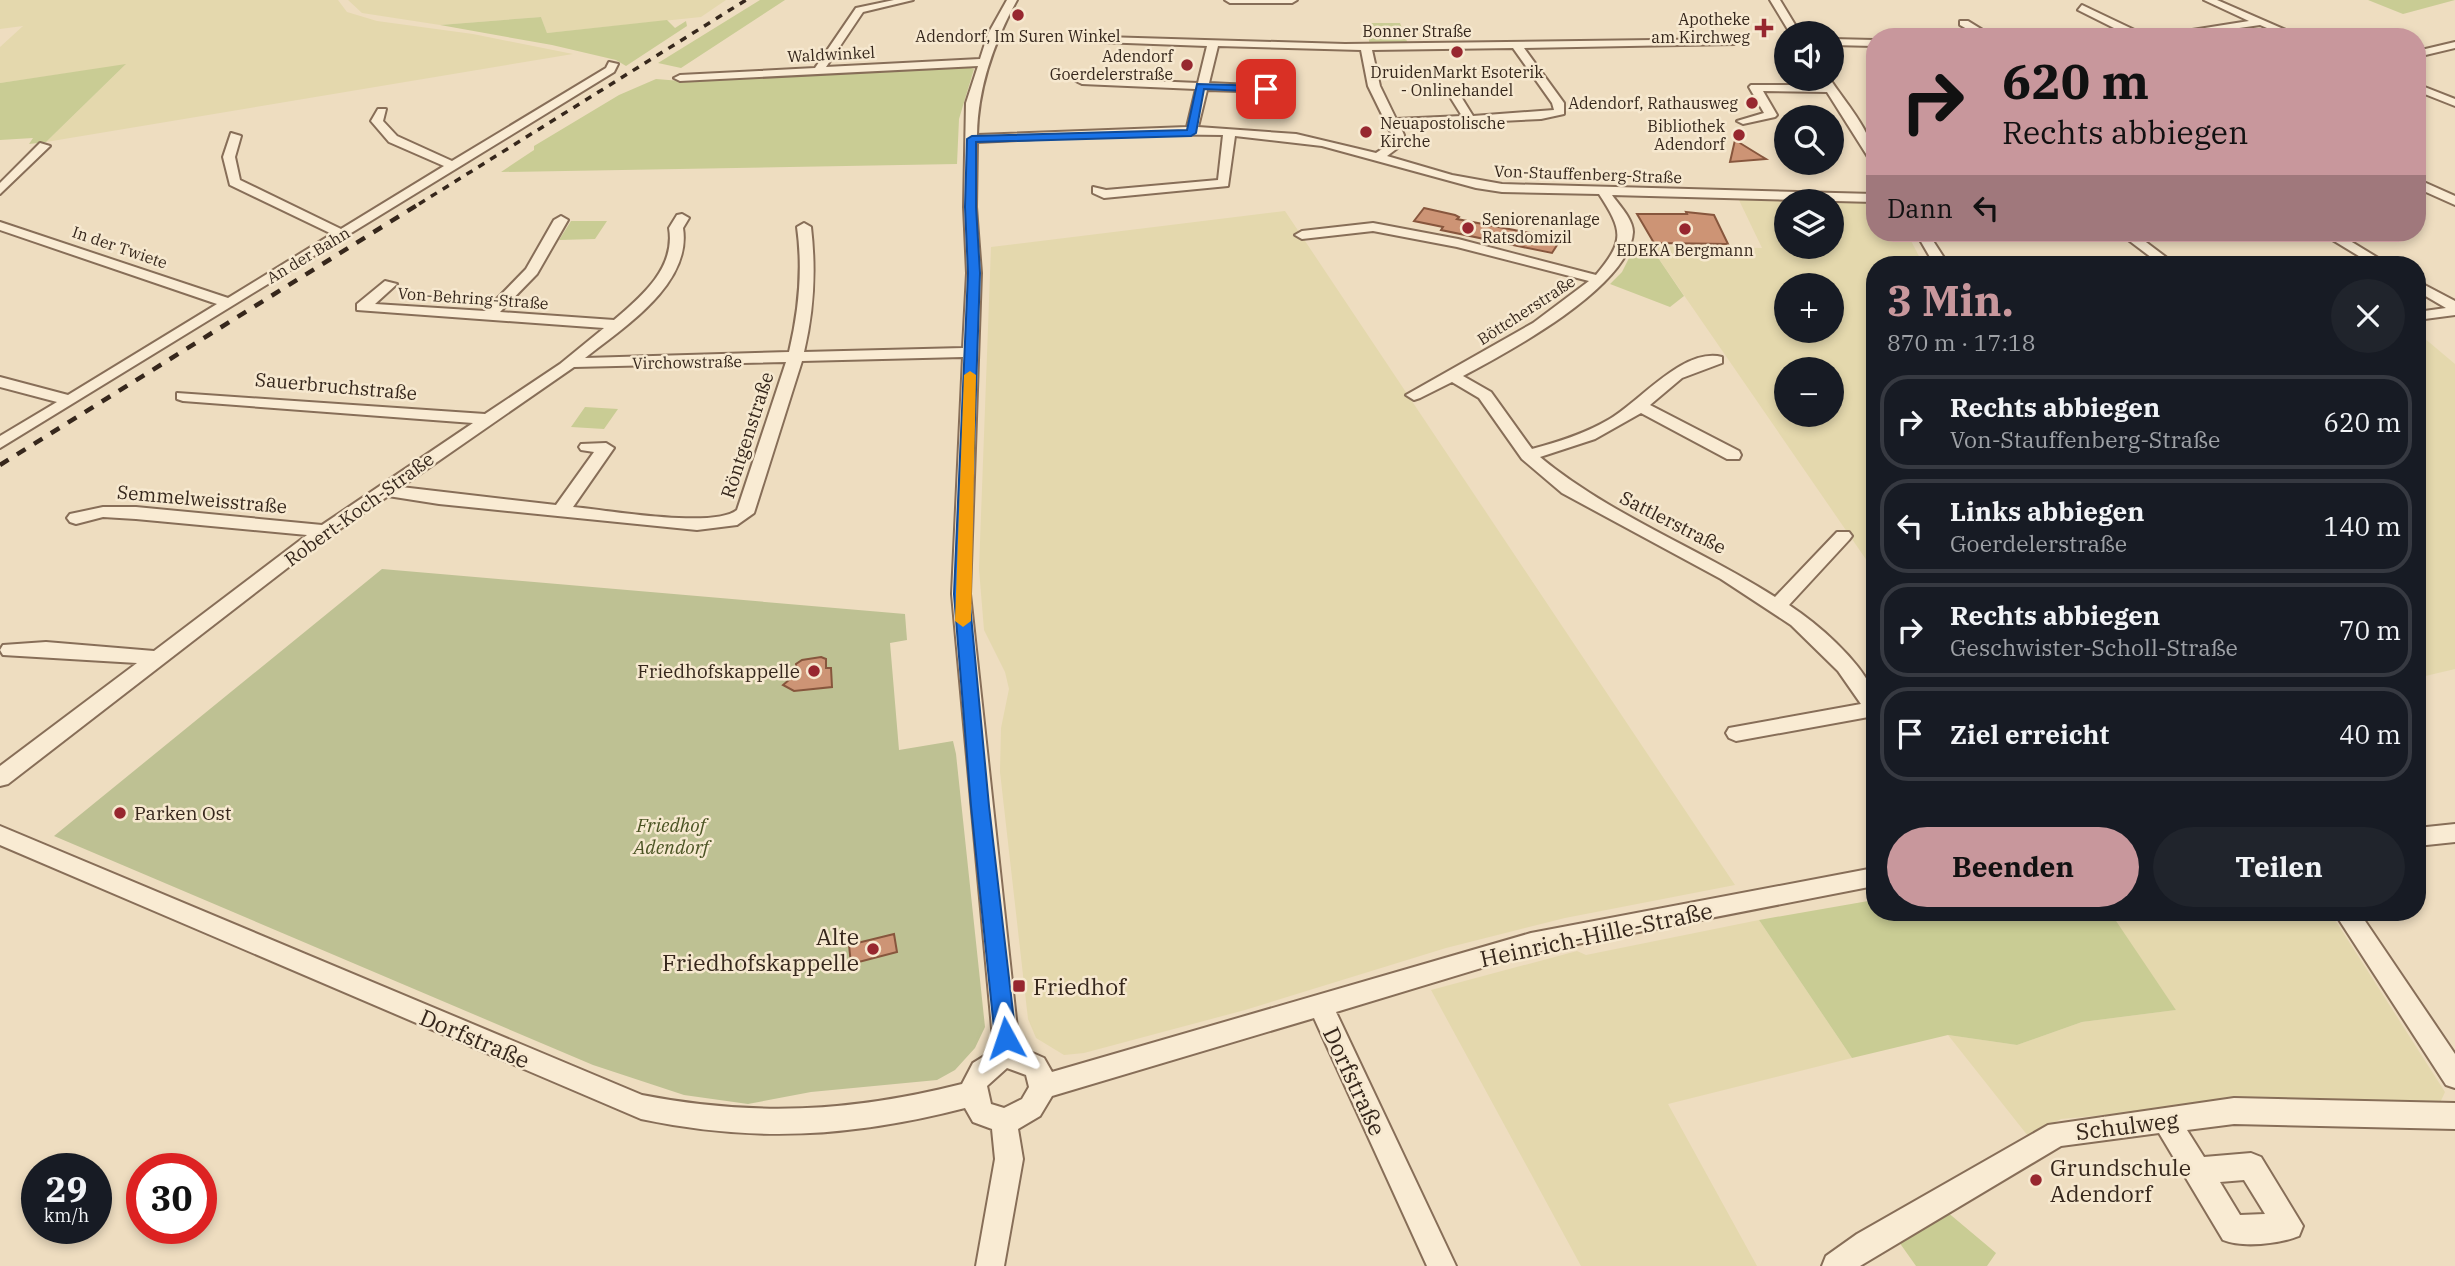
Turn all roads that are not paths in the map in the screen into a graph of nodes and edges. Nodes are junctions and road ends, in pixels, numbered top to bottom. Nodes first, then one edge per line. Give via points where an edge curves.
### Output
1 (908, 0) edge
2 (1012, 0) edge
3 (1230, 0) edge
4 (1292, 0) edge
5 (1775, 0) edge
6 (2209, 0) edge
7 (2082, 8) dead end
8 (1788, 21) edge
9 (2262, 22) junction
10 (1964, 23) dead end
11 (1973, 28) edge
12 (2123, 28) edge
13 (2219, 28) edge
14 (2276, 28) edge
15 (1104, 40) dead end
16 (1730, 42) dead end
17 (1844, 42) edge
18 (1866, 43) edge
19 (1213, 44) junction
20 (2455, 45) edge
21 (1517, 46) junction
22 (1366, 47) junction
23 (2426, 52) edge
24 (984, 62) junction
25 (613, 64) dead end
26 (818, 71) junction
27 (680, 78) dead end
28 (1082, 81) dead end
29 (1200, 86) junction
30 (1774, 86) edge
31 (1272, 89) dead end
32 (1465, 91) dead end
33 (1832, 91) edge
34 (2426, 91) edge
35 (2455, 103) edge
36 (382, 111) dead end
37 (1469, 119) junction
38 (1743, 121) dead end
39 (1392, 123) junction
40 (1856, 130) junction
41 (1866, 130) edge
42 (1191, 133) junction
43 (1228, 134) junction
44 (235, 136) dead end
45 (972, 139) junction
46 (44, 146) dead end
47 (1866, 146) edge
48 (1379, 156) junction
49 (453, 166) junction
50 (2426, 187) edge
51 (0, 190) edge
52 (1097, 190) dead end
53 (1603, 191) junction
54 (1866, 198) edge
55 (2455, 201) edge
56 (682, 218) dead end
57 (561, 220) dead end
58 (1, 227) edge
59 (804, 227) dead end
60 (342, 233) junction
61 (1302, 235) dead end
62 (2138, 242) edge
63 (2343, 242) edge
64 (2157, 256) edge
65 (2367, 256) edge
66 (1600, 280) junction
67 (390, 284) dead end
68 (2426, 291) edge
69 (229, 303) junction
70 (2455, 309) edge
71 (2426, 314) edge
72 (488, 317) junction
73 (617, 325) junction
74 (971, 352) junction
75 (794, 359) junction
76 (1717, 360) dead end
77 (570, 363) junction
78 (1452, 376) junction
79 (0, 382) edge
80 (1414, 395) dead end
81 (183, 396) dead end
82 (69, 400) junction
83 (1640, 405) junction
84 (486, 419) junction
85 (0, 443) edge
86 (587, 447) dead end
87 (1733, 454) dead end
88 (1528, 455) junction
89 (384, 490) junction
90 (561, 511) junction
91 (76, 518) dead end
92 (324, 531) junction
93 (1843, 536) dead end
94 (1778, 605) junction
95 (10, 650) dead end
96 (157, 658) junction
97 (1866, 698) edge
98 (1866, 709) edge
99 (1736, 733) dead end
100 (0, 778) edge
101 (2455, 833) edge
102 (0, 835) edge
103 (2426, 836) edge
104 (1866, 879) edge
105 (2352, 921) edge
106 (1321, 1006) junction
107 (1007, 1056) junction
108 (2455, 1076) edge
109 (1042, 1087) junction
110 (973, 1094) junction
111 (2455, 1116) edge
112 (2166, 1120) junction
113 (1004, 1121) junction
114 (2197, 1171) dead end
115 (990, 1266) edge
116 (1442, 1266) edge
117 (1836, 1266) edge

1 - 26 street via 860,10
2 - 24 street
3 - 4 street
5 - 8 street
6 - 9 street
7 - 12 street
9 - 13 street
9 - 14 street
10 - 11 street
15 - 19 street, Bonner Straße
16 - 21 street, Bonner Straße
17 - 18 street
19 - 22 street, Bonner Straße
19 - 29 street
20 - 23 street
21 - 22 street, Bonner Straße
21 - 37 street via 1560,112
22 - 39 street via 1374,86
24 - 26 street, Waldwinkel
24 - 45 street via 973,95
25 - 49 street, An der Bahn
26 - 27 street, Waldwinkel
28 - 29 street
29 - 31 street
29 - 42 street
30 - 38 street via 1755,87 1771,115
32 - 37 street via 1453,92
33 - 40 street
34 - 35 street
36 - 49 street via 377,121 386,135
37 - 39 street
39 - 48 street via 1398,140
40 - 41 street
40 - 47 street
42 - 43 street, Von-Stauffenberg-Straße
42 - 45 street, Von-Stauffenberg-Straße
43 - 48 street, Von-Stauffenberg-Straße via 1292,138
43 - 52 street via 1224,183 1104,194
44 - 60 street via 229,157 234,182
45 - 74 street
46 - 51 street
48 - 53 street, Von-Stauffenberg-Straße via 1484,186
49 - 60 street, An der Bahn
50 - 55 street
53 - 54 street, Von-Stauffenberg-Straße
53 - 66 street, Böttcherstraße via 1623,221 1626,235 1617,258
56 - 73 street, Robert-Koch-Straße via 664,278
57 - 72 street via 532,271
58 - 69 street, In der Twiete
59 - 75 street, Röntgenstraße via 810,261 808,292
60 - 69 street, An der Bahn
61 - 66 street via 1373,227 1458,243
62 - 64 street
63 - 65 street
66 - 78 street, Böttcherstraße via 1550,317
67 - 72 street, Von-Behring-Straße via 362,307
68 - 70 street
69 - 82 street, An der Bahn
70 - 71 street
72 - 73 street, Von-Behring-Straße
73 - 77 street, Robert-Koch-Straße
74 - 75 street, Virchowstraße
74 - 107 street via 962,615
75 - 77 street, Virchowstraße
75 - 90 street, Röntgenstraße via 739,519 680,523
76 - 83 street via 1695,363 1669,378
77 - 84 street, Robert-Koch-Straße
78 - 80 street, Böttcherstraße
78 - 88 street, Sattlerstraße via 1485,395
79 - 82 street
81 - 84 street, Sauerbruchstraße
82 - 85 street, An der Bahn
83 - 87 street
83 - 88 street via 1594,434
84 - 89 street, Robert-Koch-Straße
86 - 90 street via 606,448
88 - 94 street, Sattlerstraße via 1591,503
89 - 90 street, Röntgenstraße
89 - 92 street, Robert-Koch-Straße
91 - 92 street, Semmelweisstraße via 103,512 136,513
92 - 96 street, Robert-Koch-Straße
93 - 94 street
94 - 97 street, Sattlerstraße via 1822,642
95 - 96 street
96 - 100 street, Robert-Koch-Straße
98 - 99 street
101 - 103 street
102 - 110 street, Dorfstraße via 641,1107 720,1123 770,1125 873,1115
104 - 106 street, Heinrich-Hille-Straße via 1531,943
105 - 108 street
106 - 109 street, Dorfstraße
106 - 116 street, Dorfstraße
107 - 109 street via 1033,1063 1041,1074
107 - 110 street via 982,1069
109 - 113 street via 1030,1111
110 - 113 street via 982,1113
111 - 112 street, Schulweg via 2234,1111
112 - 114 street
112 - 117 street, Schulweg via 2057,1134
113 - 115 street via 1009,1159

